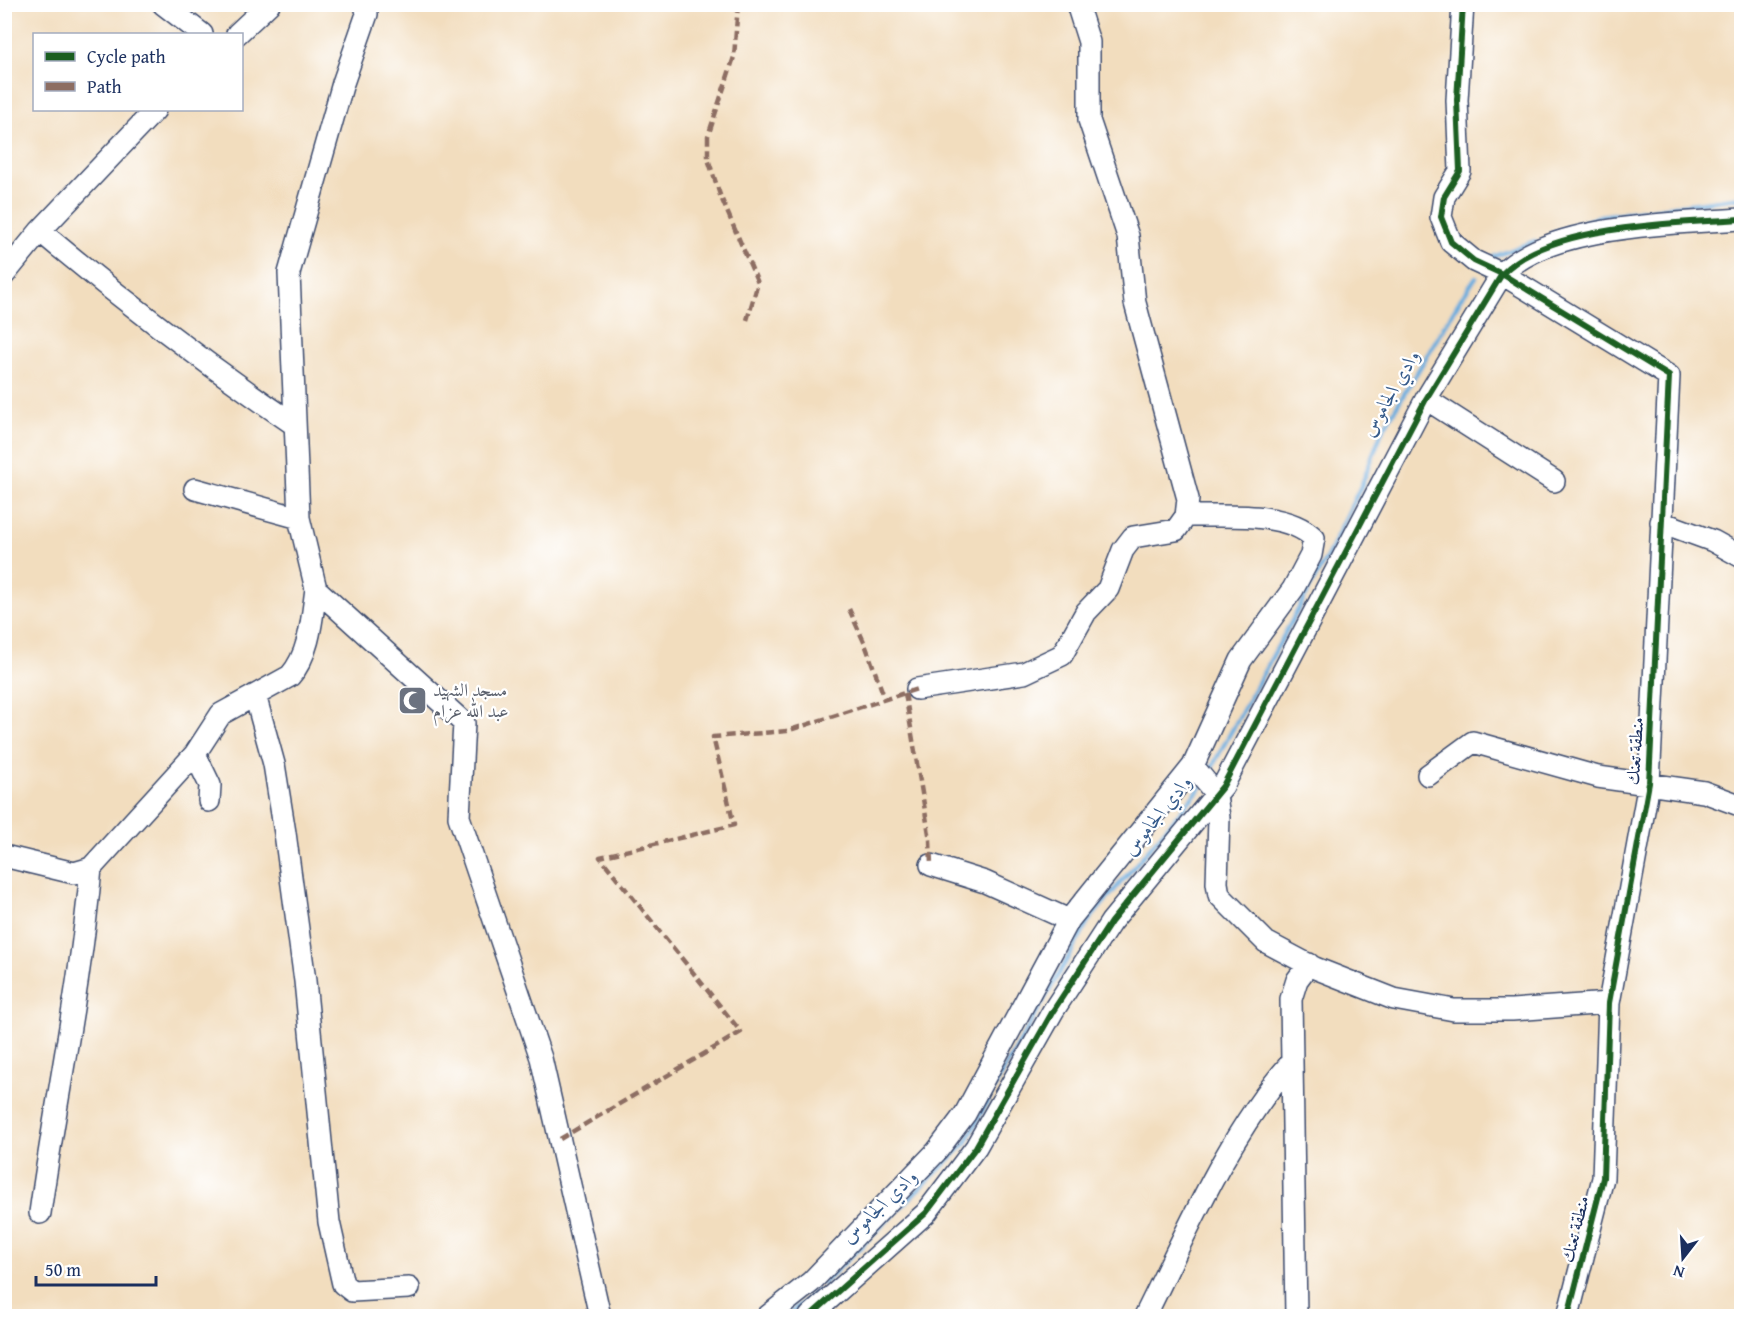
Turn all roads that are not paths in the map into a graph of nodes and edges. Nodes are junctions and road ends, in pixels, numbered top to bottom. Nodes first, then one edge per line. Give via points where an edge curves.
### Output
1 (163, 4) edge
2 (269, 4) edge
3 (365, 4) edge
4 (1077, 4) edge
5 (1463, 4) edge
6 (201, 33) edge
7 (238, 33) edge
8 (154, 111) edge
9 (1742, 219) edge
10 (40, 231) junction
11 (1502, 274) junction
12 (4, 275) edge
13 (1426, 399) junction
14 (295, 425) junction
15 (1554, 481) dead end
16 (195, 489) dead end
17 (1186, 516) junction
18 (299, 518) junction
19 (1661, 522) junction
20 (1742, 557) edge
21 (316, 589) junction
22 (917, 689) dead end
23 (255, 695) junction
24 (195, 754) junction
25 (1193, 766) junction
26 (1428, 775) dead end
27 (1649, 783) junction
28 (1216, 794) junction
29 (209, 801) dead end
30 (1742, 806) edge
31 (4, 856) edge
32 (931, 864) dead end
33 (92, 868) junction
34 (1069, 920) junction
35 (1309, 964) junction
36 (1609, 1003) junction
37 (1291, 1063) junction
38 (40, 1213) dead end
39 (409, 1288) dead end
40 (600, 1317) edge
41 (768, 1317) edge
42 (810, 1317) edge
43 (1145, 1317) edge
44 (1296, 1317) edge
45 (1568, 1317) edge

1 - 6 street
2 - 7 street
3 - 14 street via 367,14 343,83 289,273
4 - 17 street via 1089,42 1089,120 1128,236 1136,303 1182,470 1188,499
5 - 11 street via 1457,100 1460,171 1444,197 1441,217 1451,242 1474,261
8 - 10 street
9 - 11 street via 1579,236 1532,251
10 - 12 street
10 - 14 street via 120,297
11 - 13 street
11 - 19 street, منطقة تعنك via 1669,376
13 - 15 street
13 - 28 street
14 - 18 street
16 - 18 street
17 - 22 street via 1176,530 1133,537 1123,550 1108,589 1086,612 1062,655 1024,673
17 - 25 street via 1278,519 1303,526 1314,538 1311,555 1293,589 1241,660
18 - 21 street
19 - 20 street via 1713,541
19 - 27 street, منطقة تعنك
21 - 23 street via 298,667 290,676
21 - 40 street via 465,723 459,817 541,1058
23 - 24 street via 221,714
23 - 39 street via 274,764 285,833 305,981 329,1222 343,1284 352,1290
24 - 29 street via 210,784
24 - 33 street
25 - 28 street
25 - 34 street
26 - 27 street via 1473,742 1598,777
27 - 30 street via 1704,792
27 - 36 street, منطقة تعنك
28 - 35 street via 1219,895 1266,942
28 - 42 street via 1111,922 1053,1011 976,1147 926,1213
31 - 33 street via 74,873
32 - 34 street via 985,882
33 - 38 street via 86,930
34 - 41 street via 965,1114 936,1151 854,1238 811,1282
35 - 36 street via 1394,999 1454,1010
35 - 37 street via 1297,980 1291,999
36 - 45 street, منطقة تعنك via 1603,1178
37 - 43 street via 1241,1130
37 - 44 street

